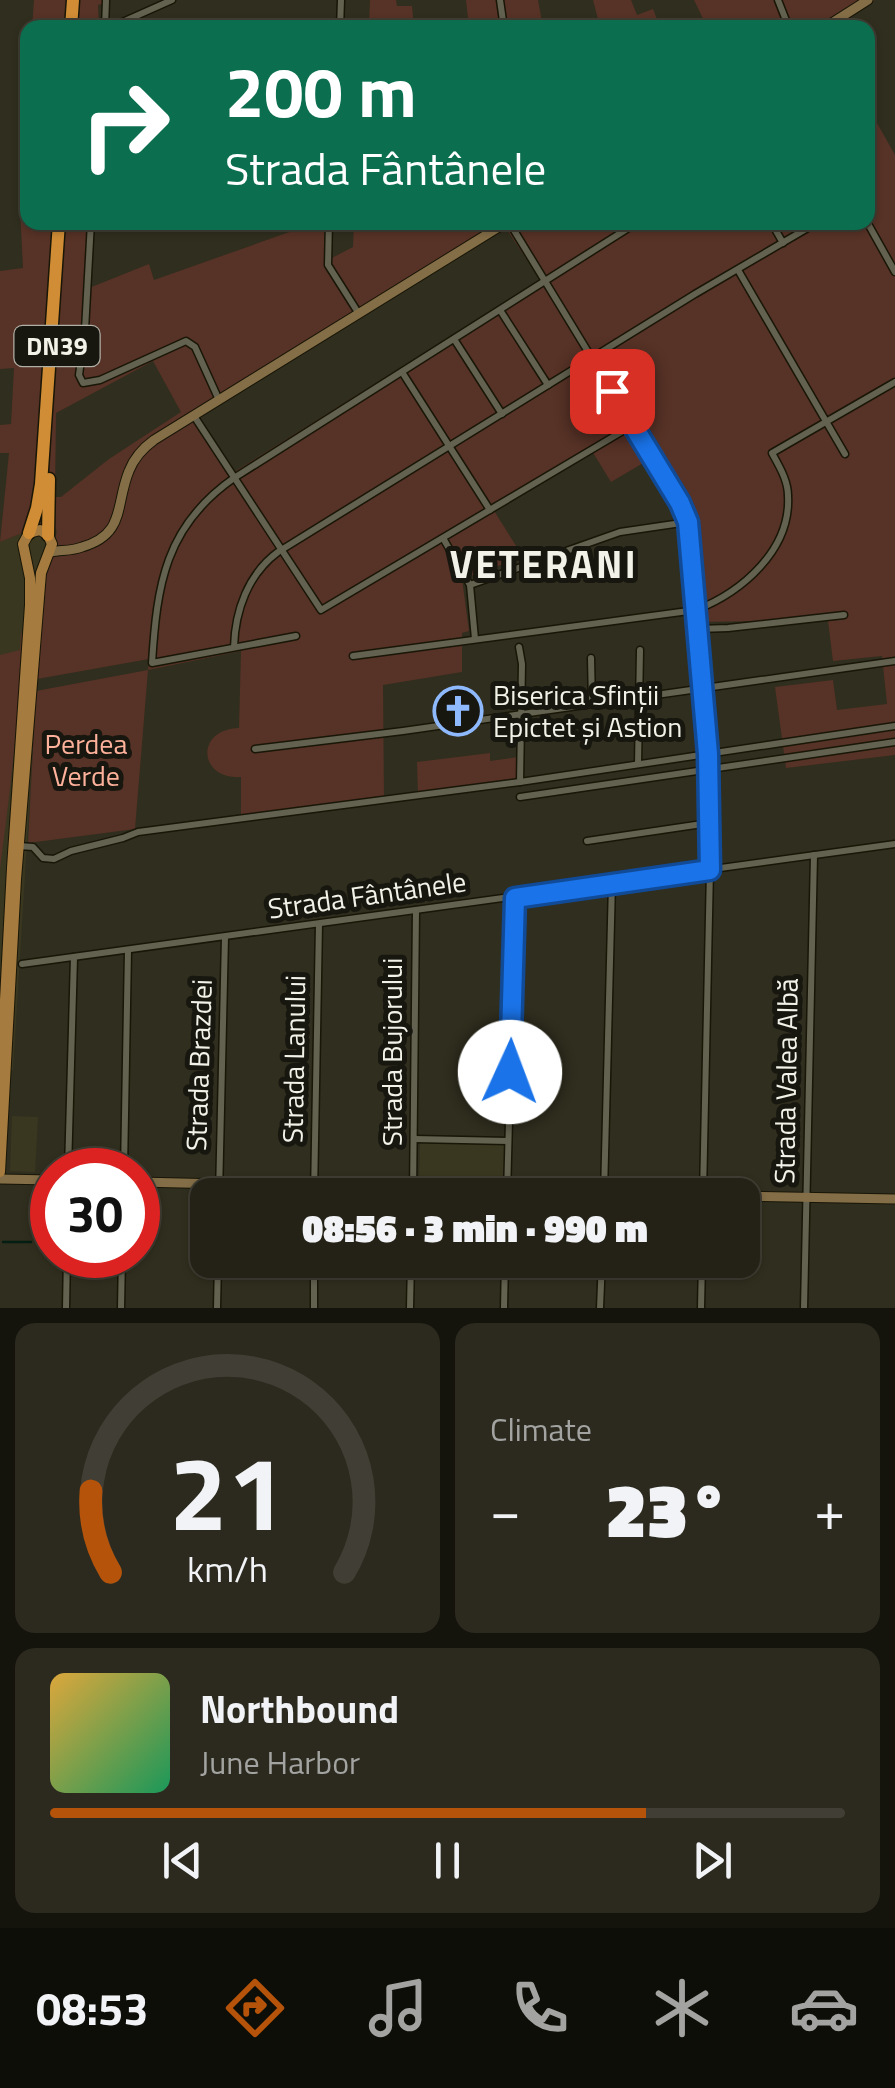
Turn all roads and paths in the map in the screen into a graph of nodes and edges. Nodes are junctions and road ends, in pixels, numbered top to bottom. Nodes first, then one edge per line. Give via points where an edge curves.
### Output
1 (172, 0) edge
2 (868, 0) edge
3 (126, 20) edge
4 (837, 20) edge
5 (61, 230) edge
6 (62, 230) edge
7 (91, 230) edge
8 (329, 230) edge
9 (495, 230) edge
10 (513, 230) edge
11 (625, 230) edge
12 (776, 230) edge
13 (805, 230) edge
14 (871, 230) edge
15 (783, 243) junction
16 (738, 270) junction
17 (895, 272) edge
18 (545, 281) junction
19 (500, 310) junction
20 (359, 314) junction
21 (454, 339) junction
22 (592, 358) junction
23 (402, 372) junction
24 (895, 382) edge
25 (548, 385) junction
26 (220, 400) junction
27 (502, 414) junction
28 (194, 416) junction
29 (827, 421) junction
30 (633, 425) junction
31 (449, 446) junction
32 (845, 454) dead end
33 (234, 478) junction
34 (490, 510) junction
35 (688, 522) junction
36 (29, 533) junction
37 (50, 537) junction
38 (442, 538) junction
39 (85, 546) junction
40 (282, 550) junction
41 (26, 555) junction
42 (48, 555) junction
43 (470, 585) junction
44 (696, 610) junction
45 (844, 615) dead end
46 (698, 628) junction
47 (296, 636) dead end
48 (475, 639) junction
49 (234, 647) junction
50 (519, 647) dead end
51 (640, 650) dead end
52 (353, 656) dead end
53 (591, 658) dead end
54 (895, 661) edge
55 (703, 689) junction
56 (639, 698) junction
57 (592, 704) junction
58 (522, 714) junction
59 (895, 726) edge
60 (895, 742) edge
61 (255, 749) dead end
62 (708, 754) junction
63 (638, 764) junction
64 (708, 770) junction
65 (520, 782) junction
66 (520, 796) dead end
67 (710, 823) junction
68 (587, 841) dead end
69 (895, 844) edge
70 (19, 846) junction
71 (814, 855) junction
72 (710, 870) junction
73 (612, 884) junction
74 (515, 898) junction
75 (416, 910) junction
76 (319, 924) junction
77 (225, 937) junction
78 (128, 950) junction
79 (74, 957) junction
80 (22, 964) dead end
81 (0, 1094) edge
82 (414, 1139) junction
83 (508, 1141) junction
84 (69, 1148) edge
85 (124, 1148) edge
86 (0, 1175) edge
87 (30, 1178) edge
88 (219, 1178) edge
89 (314, 1178) edge
90 (414, 1178) edge
91 (507, 1178) edge
92 (604, 1178) edge
93 (703, 1178) edge
94 (160, 1184) edge
95 (190, 1187) edge
96 (760, 1196) edge
97 (806, 1197) junction
98 (895, 1199) edge
99 (67, 1278) edge
100 (122, 1278) edge
101 (218, 1278) edge
102 (314, 1278) edge
103 (411, 1278) edge
104 (505, 1278) edge
105 (601, 1278) edge
106 (701, 1278) edge
107 (66, 1308) edge
108 (121, 1308) edge
109 (217, 1308) edge
110 (314, 1308) edge
111 (410, 1308) edge
112 (504, 1308) edge
113 (600, 1308) edge
114 (700, 1308) edge
115 (804, 1308) edge

1 - 3 street
2 - 4 street
5 - 36 highway, DN39 via 41,484
6 - 37 highway, DN39
7 - 26 street via 83,384 186,340
8 - 20 street via 328,265
9 - 20 street
10 - 18 street
11 - 18 street
12 - 15 street
13 - 15 street
14 - 17 street
15 - 16 street
16 - 22 street
16 - 29 street
18 - 19 street
18 - 22 street
19 - 21 street
19 - 25 street
20 - 26 street
21 - 23 street
21 - 27 street
22 - 25 street
22 - 30 street
23 - 31 street
23 - 33 street
24 - 29 street
25 - 27 street
26 - 28 street
27 - 31 street
28 - 33 street
28 - 39 street via 144,448 130,468 115,524
29 - 32 street
29 - 44 street via 772,453 788,496 786,518 762,565 737,589
30 - 34 street
30 - 35 street
31 - 34 street
31 - 40 street
33 - 40 street
33 - 49 street via 196,512 168,559 152,663
34 - 38 street
35 - 43 street via 620,532
35 - 44 street
36 - 37 main road via 40,530
36 - 41 main road, DN39 via 22,544
37 - 39 street
37 - 42 main road, DN39
38 - 40 street via 321,610
38 - 43 street
39 - 42 street
40 - 49 street via 249,586
41 - 42 main road
41 - 81 main road, DN39 via 30,605
42 - 70 main road, DN39 via 41,572
43 - 48 street
44 - 46 street
44 - 48 street
45 - 46 street
46 - 55 street
47 - 49 street
48 - 52 street
50 - 58 street
51 - 56 street
53 - 57 street
54 - 55 street
55 - 56 street
55 - 62 street
56 - 57 street
56 - 63 street
57 - 58 street
58 - 61 street
58 - 65 street
59 - 62 street
60 - 64 street
62 - 63 street
62 - 64 street
63 - 65 street
64 - 66 street
64 - 67 street
65 - 70 street via 138,832 54,859
67 - 68 street
67 - 72 street
69 - 71 street, Strada Fântânele
70 - 86 main road, DN39
71 - 72 street, Strada Fântânele
71 - 97 street, Strada Valea Albă
72 - 73 street, Strada Fântânele
72 - 93 street
73 - 74 street, Strada Fântânele
73 - 92 street
74 - 75 street, Strada Fântânele
74 - 83 street
75 - 76 street, Strada Fântânele
75 - 82 street, Strada Bujorului
76 - 77 street, Strada Fântânele
76 - 89 street, Strada Lanului
77 - 78 street, Strada Fântânele
77 - 88 street, Strada Brazdei
78 - 79 street, Strada Fântânele
78 - 85 street
79 - 80 street, Strada Fântânele
79 - 84 street
82 - 83 street
82 - 90 street, Strada Bujorului
83 - 91 street
86 - 87 street
94 - 95 street
96 - 97 street
97 - 98 street
97 - 115 street, Strada Valea Albă
99 - 107 street
100 - 108 street
101 - 109 street
102 - 110 street
103 - 111 street
104 - 112 street
105 - 113 street
106 - 114 street

